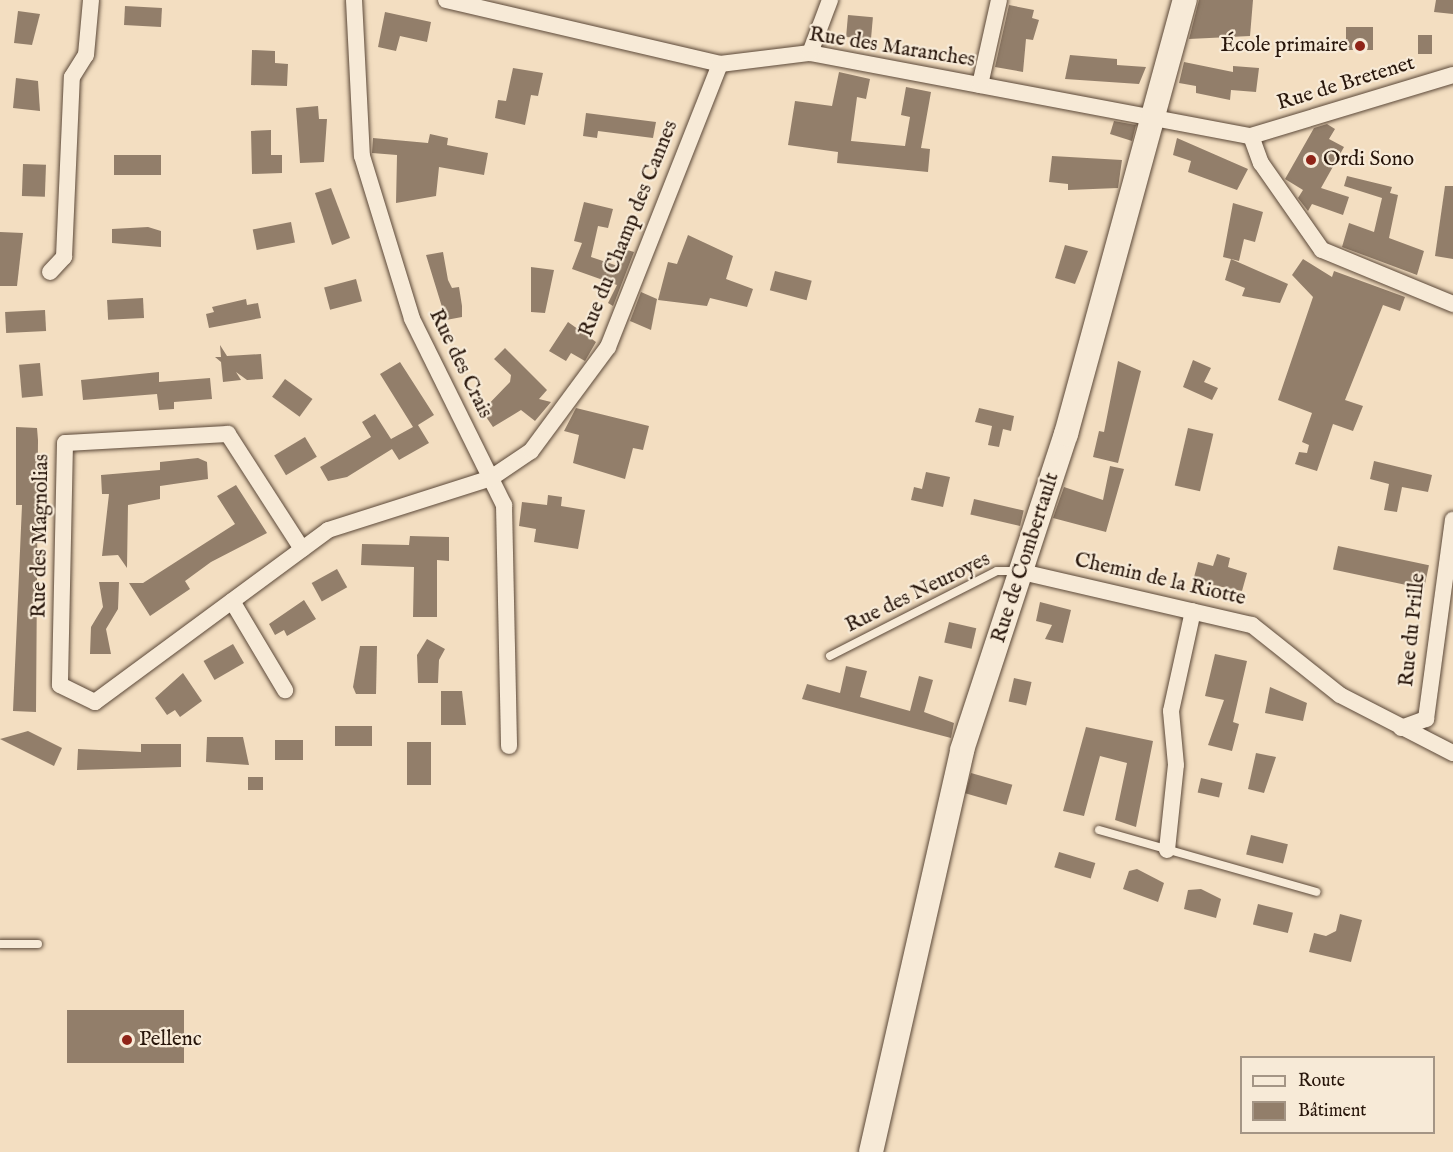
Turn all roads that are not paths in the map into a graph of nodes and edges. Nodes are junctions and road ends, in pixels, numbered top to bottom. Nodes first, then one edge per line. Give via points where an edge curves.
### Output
1 (91, 0) edge
2 (354, 0) edge
3 (446, 0) edge
4 (830, 0) edge
5 (999, 0) edge
6 (1185, 0) edge
7 (810, 53) junction
8 (720, 64) junction
9 (1453, 75) edge
10 (980, 85) junction
11 (1156, 118) junction
12 (1251, 136) junction
13 (50, 272) dead end
14 (1453, 304) edge
15 (491, 478) junction
16 (1453, 520) edge
17 (302, 549) junction
18 (1022, 572) junction
19 (232, 601) junction
20 (1193, 611) junction
21 (830, 656) dead end
22 (285, 690) dead end
23 (1401, 728) junction
24 (509, 746) dead end
25 (1453, 753) edge
26 (1099, 830) dead end
27 (1167, 850) junction
28 (1316, 892) dead end
29 (0, 944) edge
30 (38, 944) dead end
31 (871, 1152) edge

1 - 13 street via 86,55 72,77 64,257
2 - 15 street, Rue des Crais via 362,156 411,319
3 - 8 street, Rue des Maranches
4 - 7 street
5 - 10 street
6 - 11 street, Rue de Combertault
7 - 8 street, Rue des Maranches
7 - 10 street, Rue des Maranches
8 - 15 street, Rue du Champ des Cannes via 608,347 531,452
9 - 12 street, Rue de Bretenet
10 - 11 street, Rue des Maranches
11 - 12 street, Rue des Maranches
11 - 18 street, Rue de Combertault
12 - 14 street via 1261,163 1322,250
15 - 17 street, Rue des Magnolias via 328,530
15 - 24 street, Rue des Crais via 504,505
16 - 23 street, Rue du Prille via 1426,719
17 - 19 street, Rue des Magnolias
17 - 19 street, Rue des Magnolias via 228,434 65,443 60,686 95,702
18 - 20 street, Chemin de la Riotte
18 - 21 lane, Rue des Neuroyes via 997,571
18 - 31 street, Rue de Combertault via 962,750
19 - 22 street
20 - 23 street, Chemin de la Riotte via 1252,625 1340,696
20 - 27 street via 1171,711 1176,765
23 - 25 street, Chemin de la Riotte
26 - 27 lane
27 - 28 lane
29 - 30 lane

